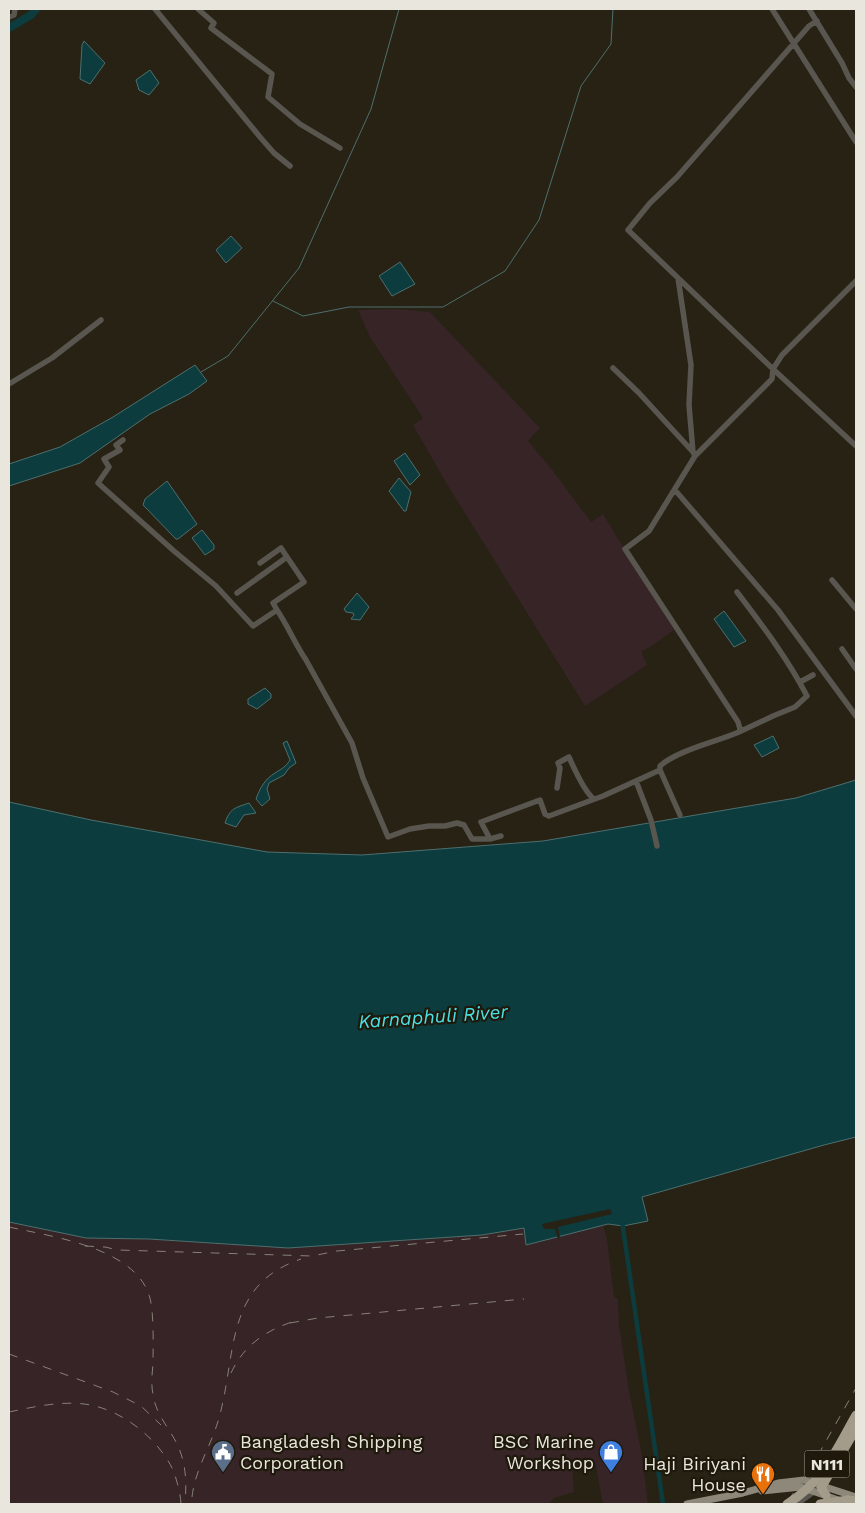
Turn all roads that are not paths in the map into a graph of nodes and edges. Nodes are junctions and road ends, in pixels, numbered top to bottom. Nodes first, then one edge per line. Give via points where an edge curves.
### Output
1 (15, 9) edge
2 (155, 9) edge
3 (198, 9) edge
4 (772, 9) edge
5 (810, 9) edge
6 (9, 17) edge
7 (817, 21) junction
8 (794, 43) junction
9 (856, 87) edge
10 (856, 142) edge
11 (340, 148) dead end
12 (290, 166) dead end
13 (678, 277) junction
14 (856, 281) edge
15 (101, 320) dead end
16 (613, 368) dead end
17 (773, 369) junction
18 (9, 384) edge
19 (122, 440) dead end
20 (856, 446) edge
21 (694, 454) junction
22 (675, 490) junction
23 (287, 557) junction
24 (260, 563) dead end
25 (832, 580) dead end
26 (737, 592) dead end
27 (237, 594) dead end
28 (856, 609) edge
29 (277, 610) junction
30 (842, 649) dead end
31 (856, 669) edge
32 (813, 675) dead end
33 (800, 682) junction
34 (856, 716) edge
35 (739, 732) junction
36 (660, 770) junction
37 (636, 782) junction
38 (557, 788) dead end
39 (594, 799) junction
40 (680, 816) dead end
41 (501, 836) dead end
42 (490, 839) junction
43 (657, 846) dead end
44 (856, 1415) edge
45 (856, 1429) edge
46 (819, 1488) junction
47 (826, 1495) joint
48 (852, 1501) edge
49 (686, 1504) edge
50 (787, 1504) edge
51 (797, 1504) edge
52 (820, 1504) edge

1 - 6 street via 14,16
2 - 12 street via 265,143
3 - 11 street via 214,23 211,28 272,74 268,97 300,124
4 - 8 street
5 - 7 street
7 - 8 street
7 - 9 street
8 - 10 street
8 - 13 street via 628,230
13 - 17 street
13 - 21 street via 691,364 689,405
14 - 17 street via 792,344
15 - 18 street via 52,358
16 - 21 street
17 - 20 street
17 - 21 street via 772,380
19 - 29 street via 116,445 120,450 104,459 109,467 98,482 216,586 253,626
21 - 22 street
22 - 34 street via 778,610
22 - 35 street via 649,531 625,549 734,714
23 - 24 street via 281,548
23 - 27 street
23 - 29 street via 304,582 273,603
25 - 28 street
26 - 33 street via 771,636
29 - 42 street via 352,743 388,837 410,829 457,823 464,825 472,839
30 - 31 street
32 - 33 street
33 - 35 street via 807,696 796,708
35 - 36 street via 698,746 661,765
36 - 37 street
36 - 40 street
37 - 39 street
37 - 43 street
38 - 39 street via 558,763 569,757
39 - 42 street via 549,816 545,814 540,800 514,809 481,822
41 - 42 street
44 - 50 highway, N111, bridge via 820,1476 804,1493
45 - 46 highway, N111
46 - 47 highway, N111
46 - 48 main road
46 - 49 main road via 806,1480 796,1480
46 - 51 street
47 - 48 main road
48 - 52 highway, bridge

